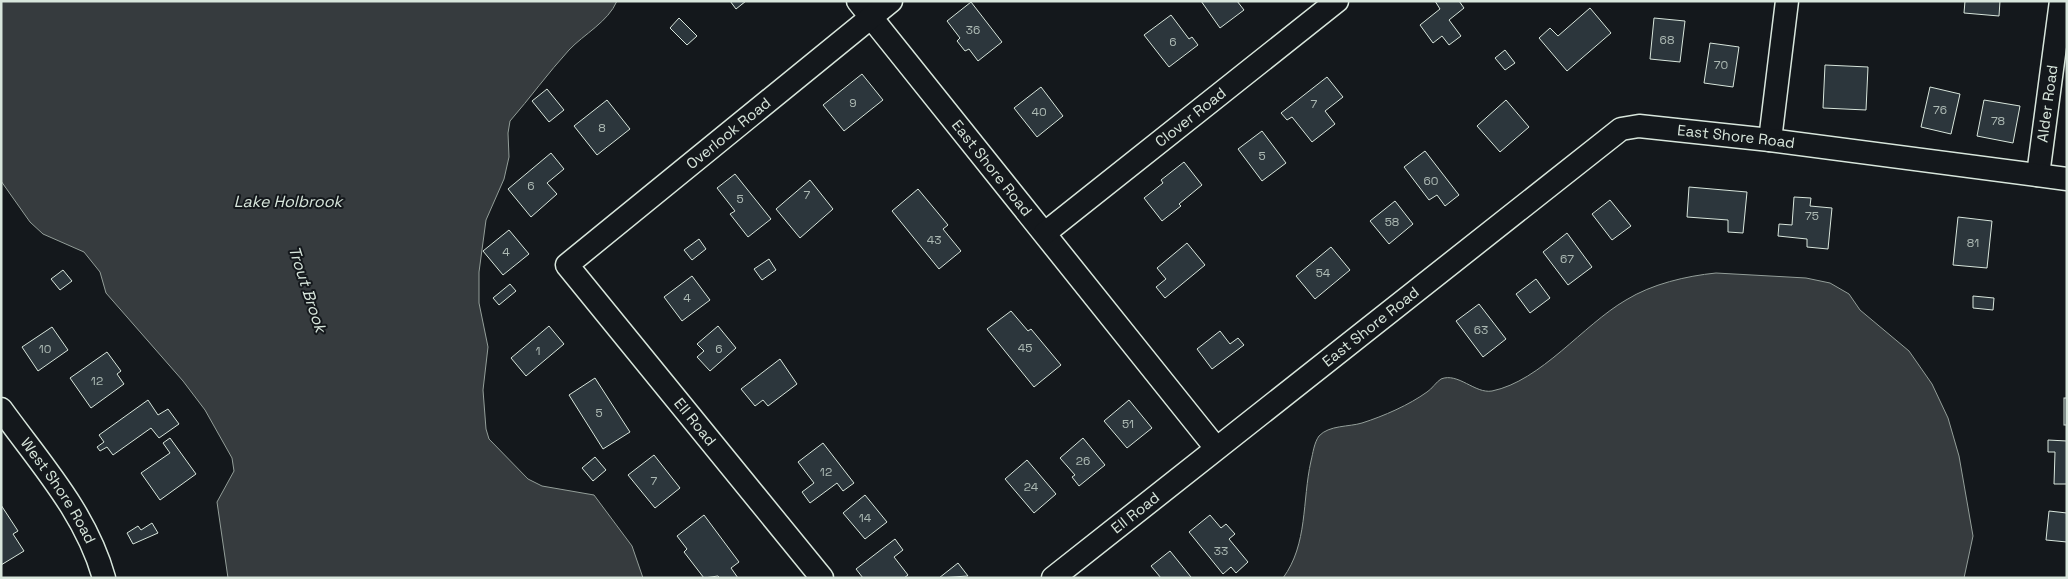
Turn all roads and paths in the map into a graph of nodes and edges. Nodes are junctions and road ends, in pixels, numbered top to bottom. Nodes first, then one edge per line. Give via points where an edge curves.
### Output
1 (891, 1) edge
2 (1337, 1) edge
3 (1787, 1) edge
4 (2061, 1) edge
5 (864, 9) edge
6 (1770, 140) junction
7 (2038, 175) junction
8 (2067, 179) edge
9 (1045, 233) junction
10 (567, 266) joint
11 (1, 409) edge
12 (1216, 448) junction
13 (104, 578) edge
14 (822, 578) edge
15 (1053, 578) edge

1 - 5 street, Overlook Road
2 - 9 street, Clover Road
3 - 6 street
4 - 7 street, Alder Road
5 - 9 street, East Shore Road
5 - 10 street, Overlook Road
6 - 7 street, East Shore Road
6 - 12 street, East Shore Road via 1639,126 1629,126 1613,133
7 - 8 street, East Shore Road
9 - 12 street, East Shore Road
10 - 14 street, Ell Road
11 - 13 street, West Shore Road via 77,514 94,546
12 - 15 street, Ell Road

